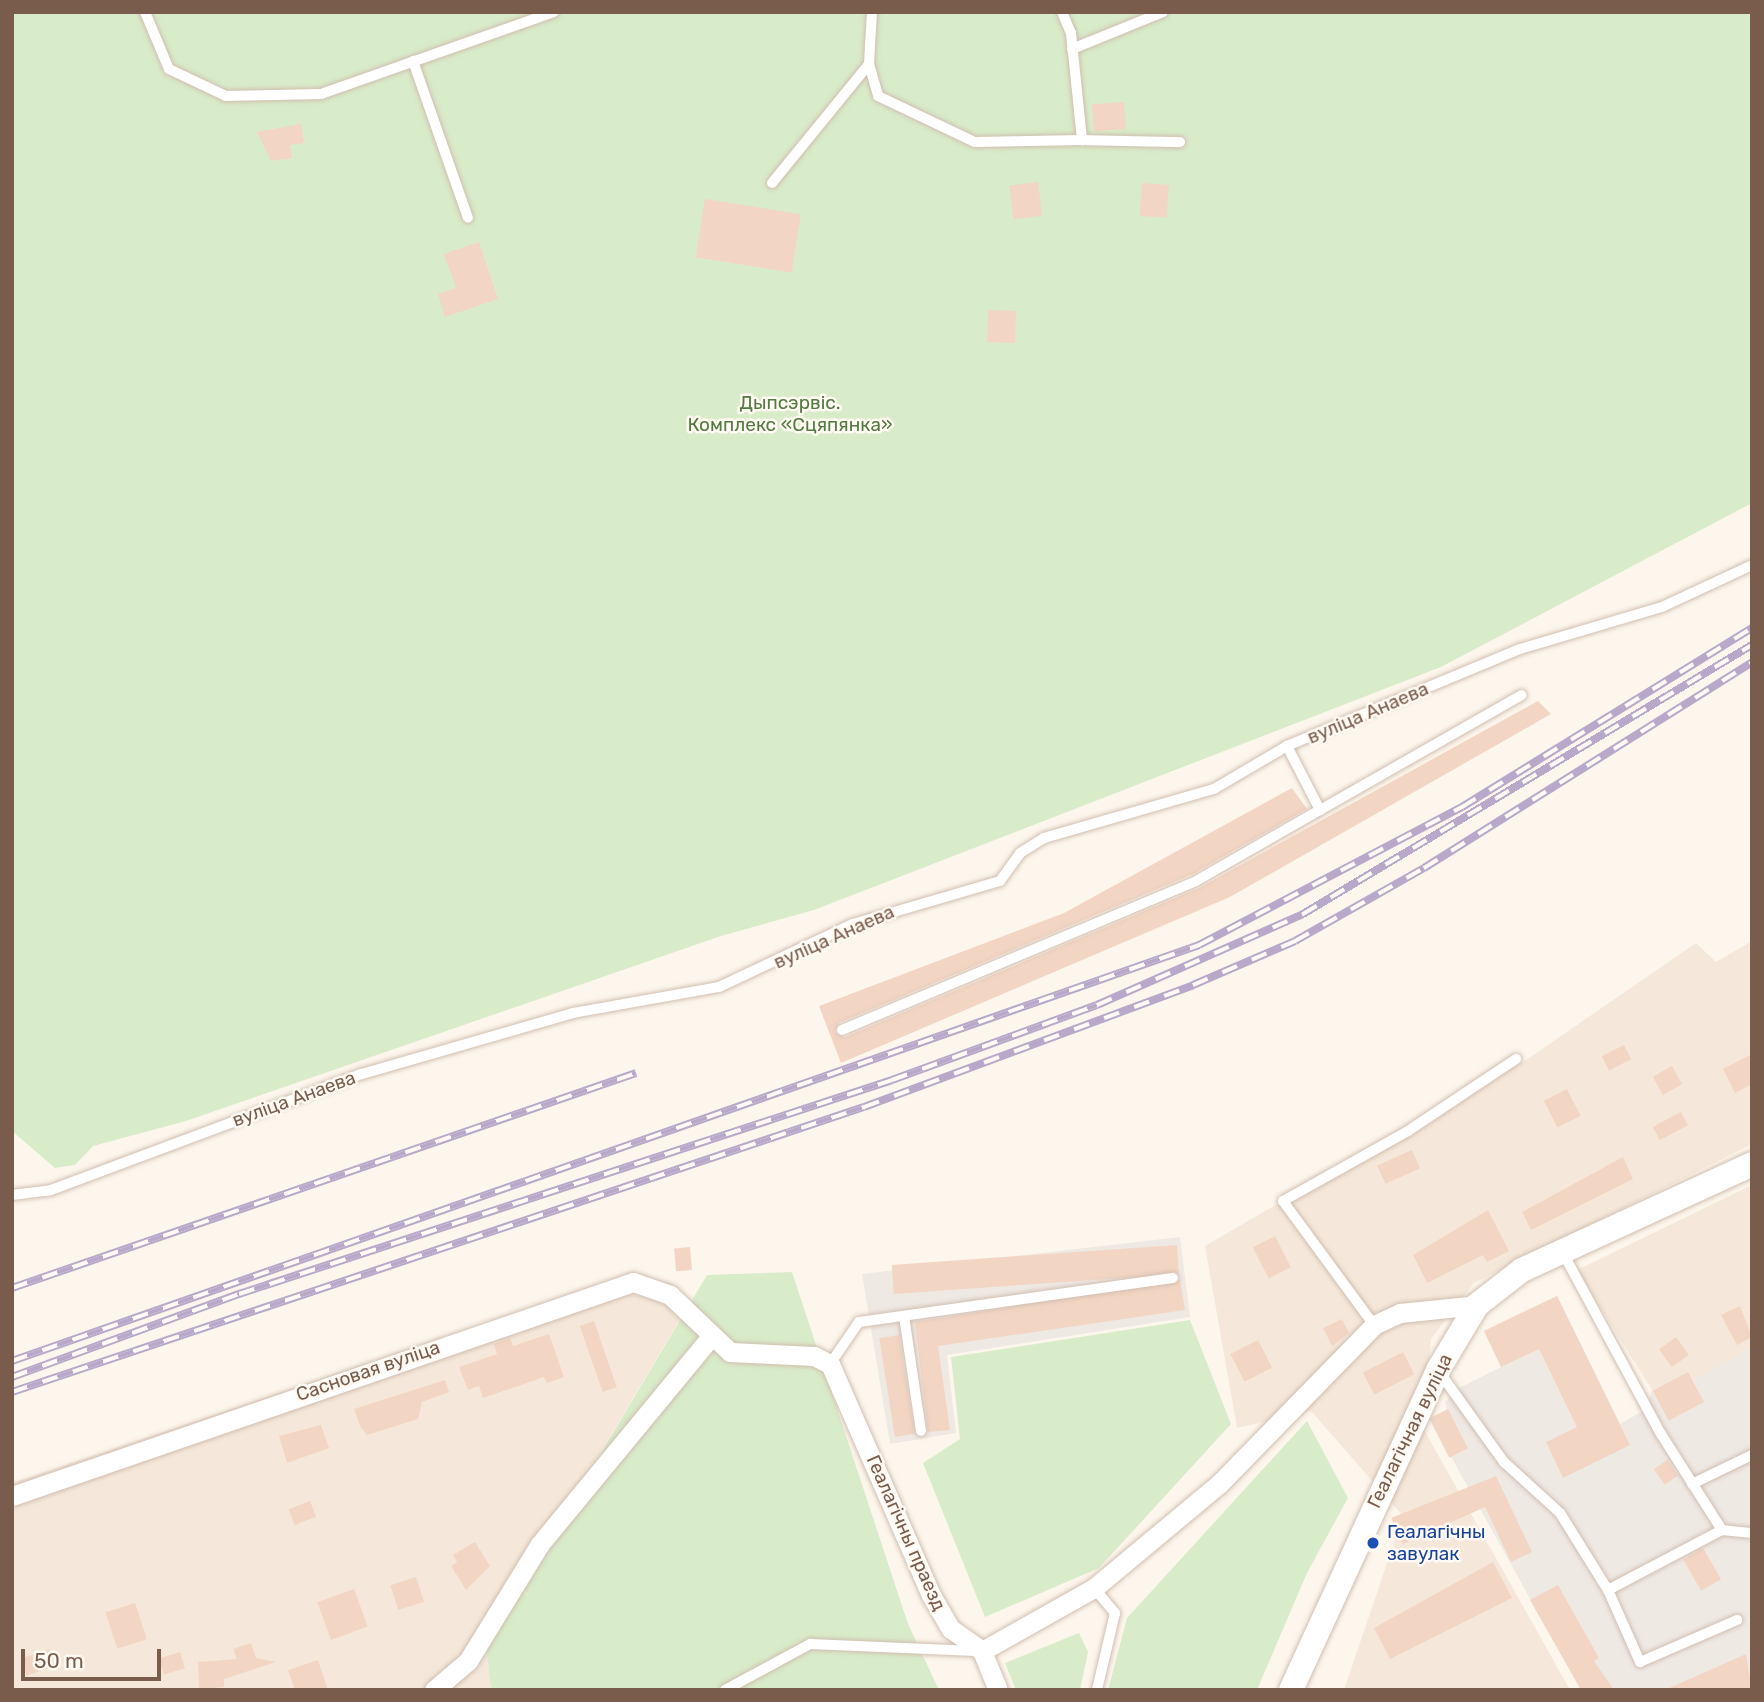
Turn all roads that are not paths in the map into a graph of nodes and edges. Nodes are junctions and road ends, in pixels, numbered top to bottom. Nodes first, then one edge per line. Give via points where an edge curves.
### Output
1 (145, 12) edge
2 (554, 12) edge
3 (872, 12) edge
4 (1062, 12) edge
5 (1163, 12) edge
6 (1072, 50) junction
7 (413, 61) junction
8 (869, 64) junction
9 (1082, 140) junction
10 (1180, 142) dead end
11 (772, 183) dead end
12 (468, 218) dead end
13 (1752, 565) edge
14 (1522, 695) dead end
15 (1287, 746) junction
16 (1320, 810) junction
17 (842, 1030) dead end
18 (1516, 1059) dead end
19 (1752, 1164) edge
20 (12, 1195) edge
21 (1562, 1251) junction
22 (1173, 1279) dead end
23 (1477, 1305) junction
24 (904, 1316) junction
25 (1374, 1325) junction
26 (709, 1339) junction
27 (830, 1364) junction
28 (1438, 1370) junction
29 (921, 1431) dead end
30 (1752, 1455) edge
31 (1692, 1484) junction
32 (12, 1496) edge
33 (1722, 1530) junction
34 (1752, 1533) edge
35 (1094, 1588) junction
36 (1608, 1590) junction
37 (1737, 1620) dead end
38 (982, 1651) junction
39 (434, 1690) edge
40 (724, 1690) edge
41 (998, 1690) edge
42 (1097, 1690) edge
43 (1291, 1690) edge

1 - 7 lane via 169,69 226,96 321,94
2 - 7 lane
3 - 8 lane
4 - 6 lane
5 - 6 lane
6 - 9 lane
7 - 12 lane
8 - 9 lane via 878,96 975,142
8 - 11 lane
9 - 10 lane
13 - 15 lane, вуліца Анаева via 1628,617 1520,649
14 - 16 lane
15 - 16 lane
15 - 20 lane, вуліца Анаева via 1214,789 1044,838 986,887 853,924 719,987 573,1013 362,1074 51,1190
16 - 17 lane via 1196,881
18 - 25 lane via 1408,1131 1283,1201
19 - 21 street, Геалагічная вуліца
21 - 23 street, Геалагічная вуліца via 1494,1287
21 - 31 lane
22 - 24 lane
23 - 25 street via 1400,1313
23 - 28 street, Геалагічная вуліца
24 - 27 lane via 859,1322
24 - 29 lane
25 - 35 street via 1219,1484
26 - 27 street, Сасновая вуліца via 730,1352 814,1356
26 - 32 street, Сасновая вуліца via 670,1296 633,1282 609,1286
26 - 39 street via 540,1544 492,1612 468,1661
27 - 38 street, Геалагічны праезд via 931,1595 951,1629
28 - 36 lane via 1504,1462 1560,1513
28 - 43 street, Геалагічная вуліца
30 - 31 lane
31 - 33 lane
33 - 34 lane
33 - 36 lane
35 - 38 street
35 - 42 lane via 1115,1613
36 - 37 lane via 1640,1662
38 - 40 lane via 810,1644
38 - 41 street

